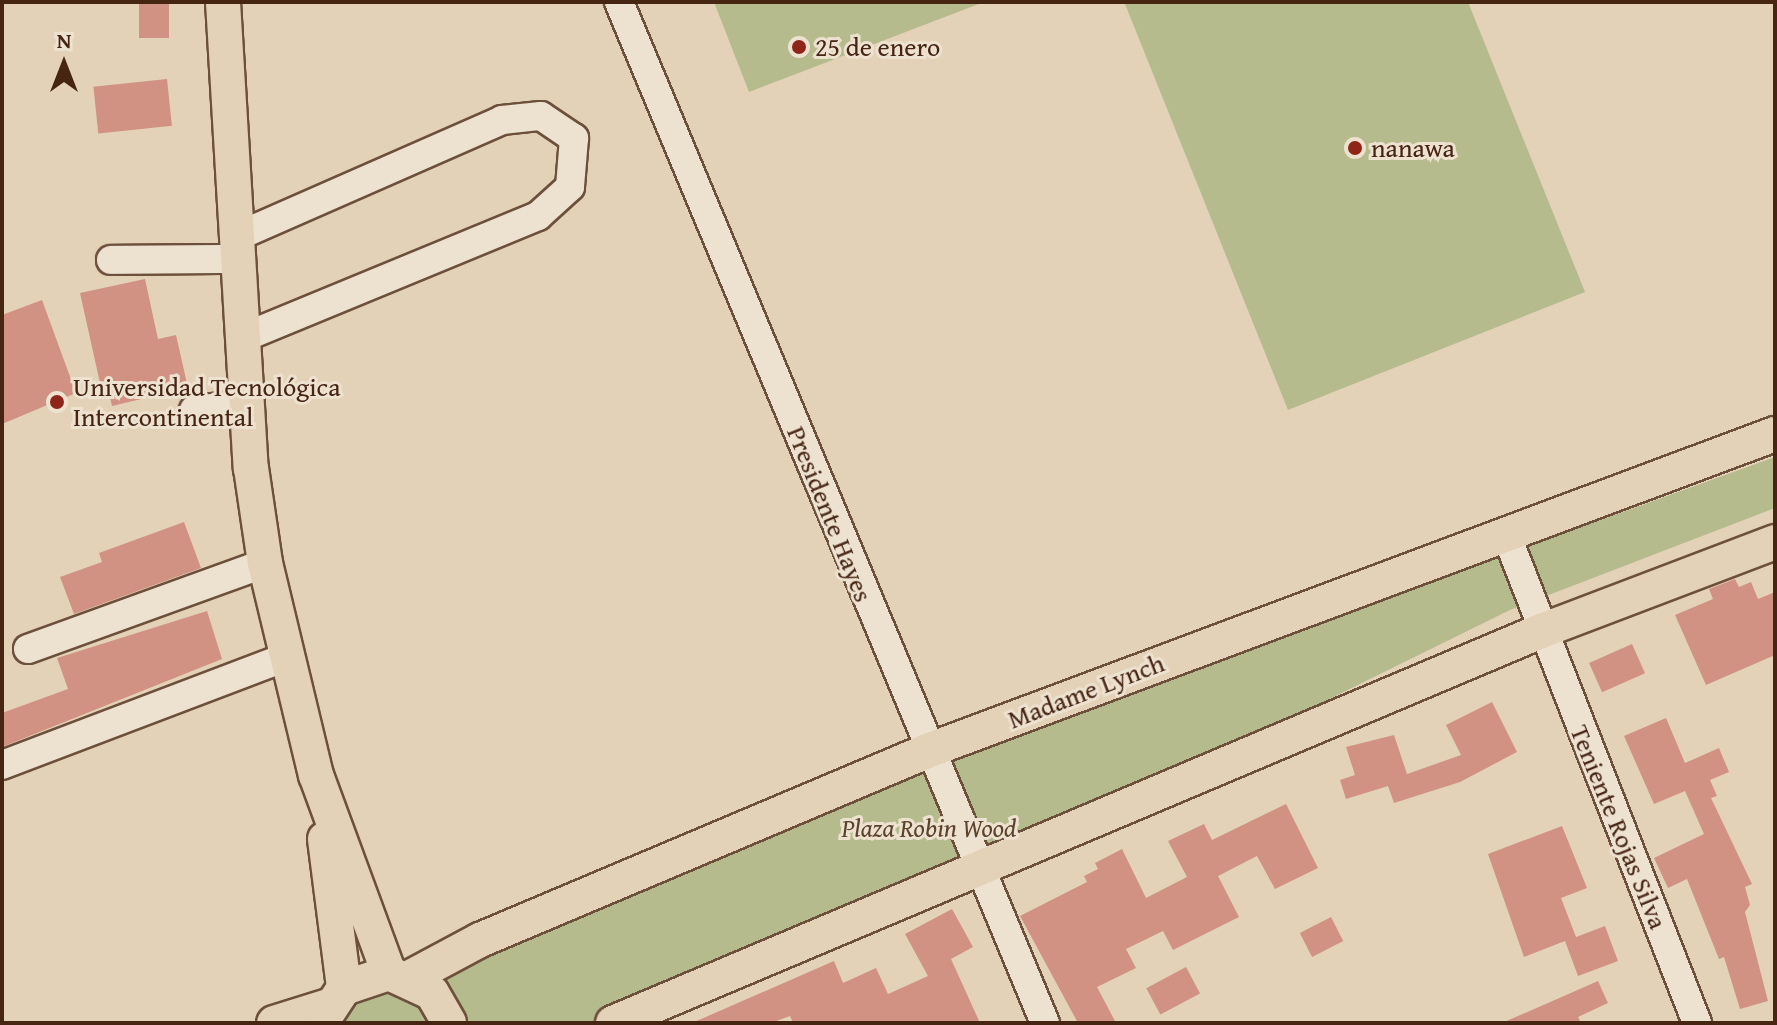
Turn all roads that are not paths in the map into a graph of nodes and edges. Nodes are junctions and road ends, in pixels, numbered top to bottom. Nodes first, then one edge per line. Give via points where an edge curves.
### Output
1 (223, 2) edge
2 (619, 2) edge
3 (236, 248) junction
4 (111, 260) dead end
5 (242, 338) junction
6 (247, 404) junction
7 (194, 410) dead end
8 (1775, 434) edge
9 (1506, 534) junction
10 (1775, 542) edge
11 (265, 563) junction
12 (1541, 631) junction
13 (28, 649) dead end
14 (284, 658) junction
15 (927, 751) junction
16 (2, 765) edge
17 (316, 775) junction
18 (982, 868) junction
19 (399, 975) junction
20 (331, 1006) edge
21 (274, 1023) edge
22 (449, 1023) edge
23 (613, 1023) edge
24 (1045, 1023) edge
25 (1697, 1023) edge

1 - 3 main road
2 - 15 street, Presidente Hayes
3 - 4 street
3 - 5 main road
3 - 5 street via 502,120 541,116 574,138 570,187 538,216
5 - 6 main road
6 - 7 street
6 - 11 main road
8 - 9 main road, Madame Lynch
9 - 12 street, Teniente Rojas Silva
9 - 15 main road, Madame Lynch
10 - 12 main road
11 - 13 street
11 - 14 main road
12 - 18 main road
12 - 25 street, Teniente Rojas Silva
14 - 16 street
14 - 17 main road
15 - 18 street, Presidente Hayes
15 - 19 main road, Madame Lynch
17 - 19 main road
17 - 20 main road
18 - 23 main road
18 - 24 street, Presidente Hayes
19 - 20 main road, Madame Lynch
19 - 22 main road via 432,993
20 - 21 main road, Madame Lynch

